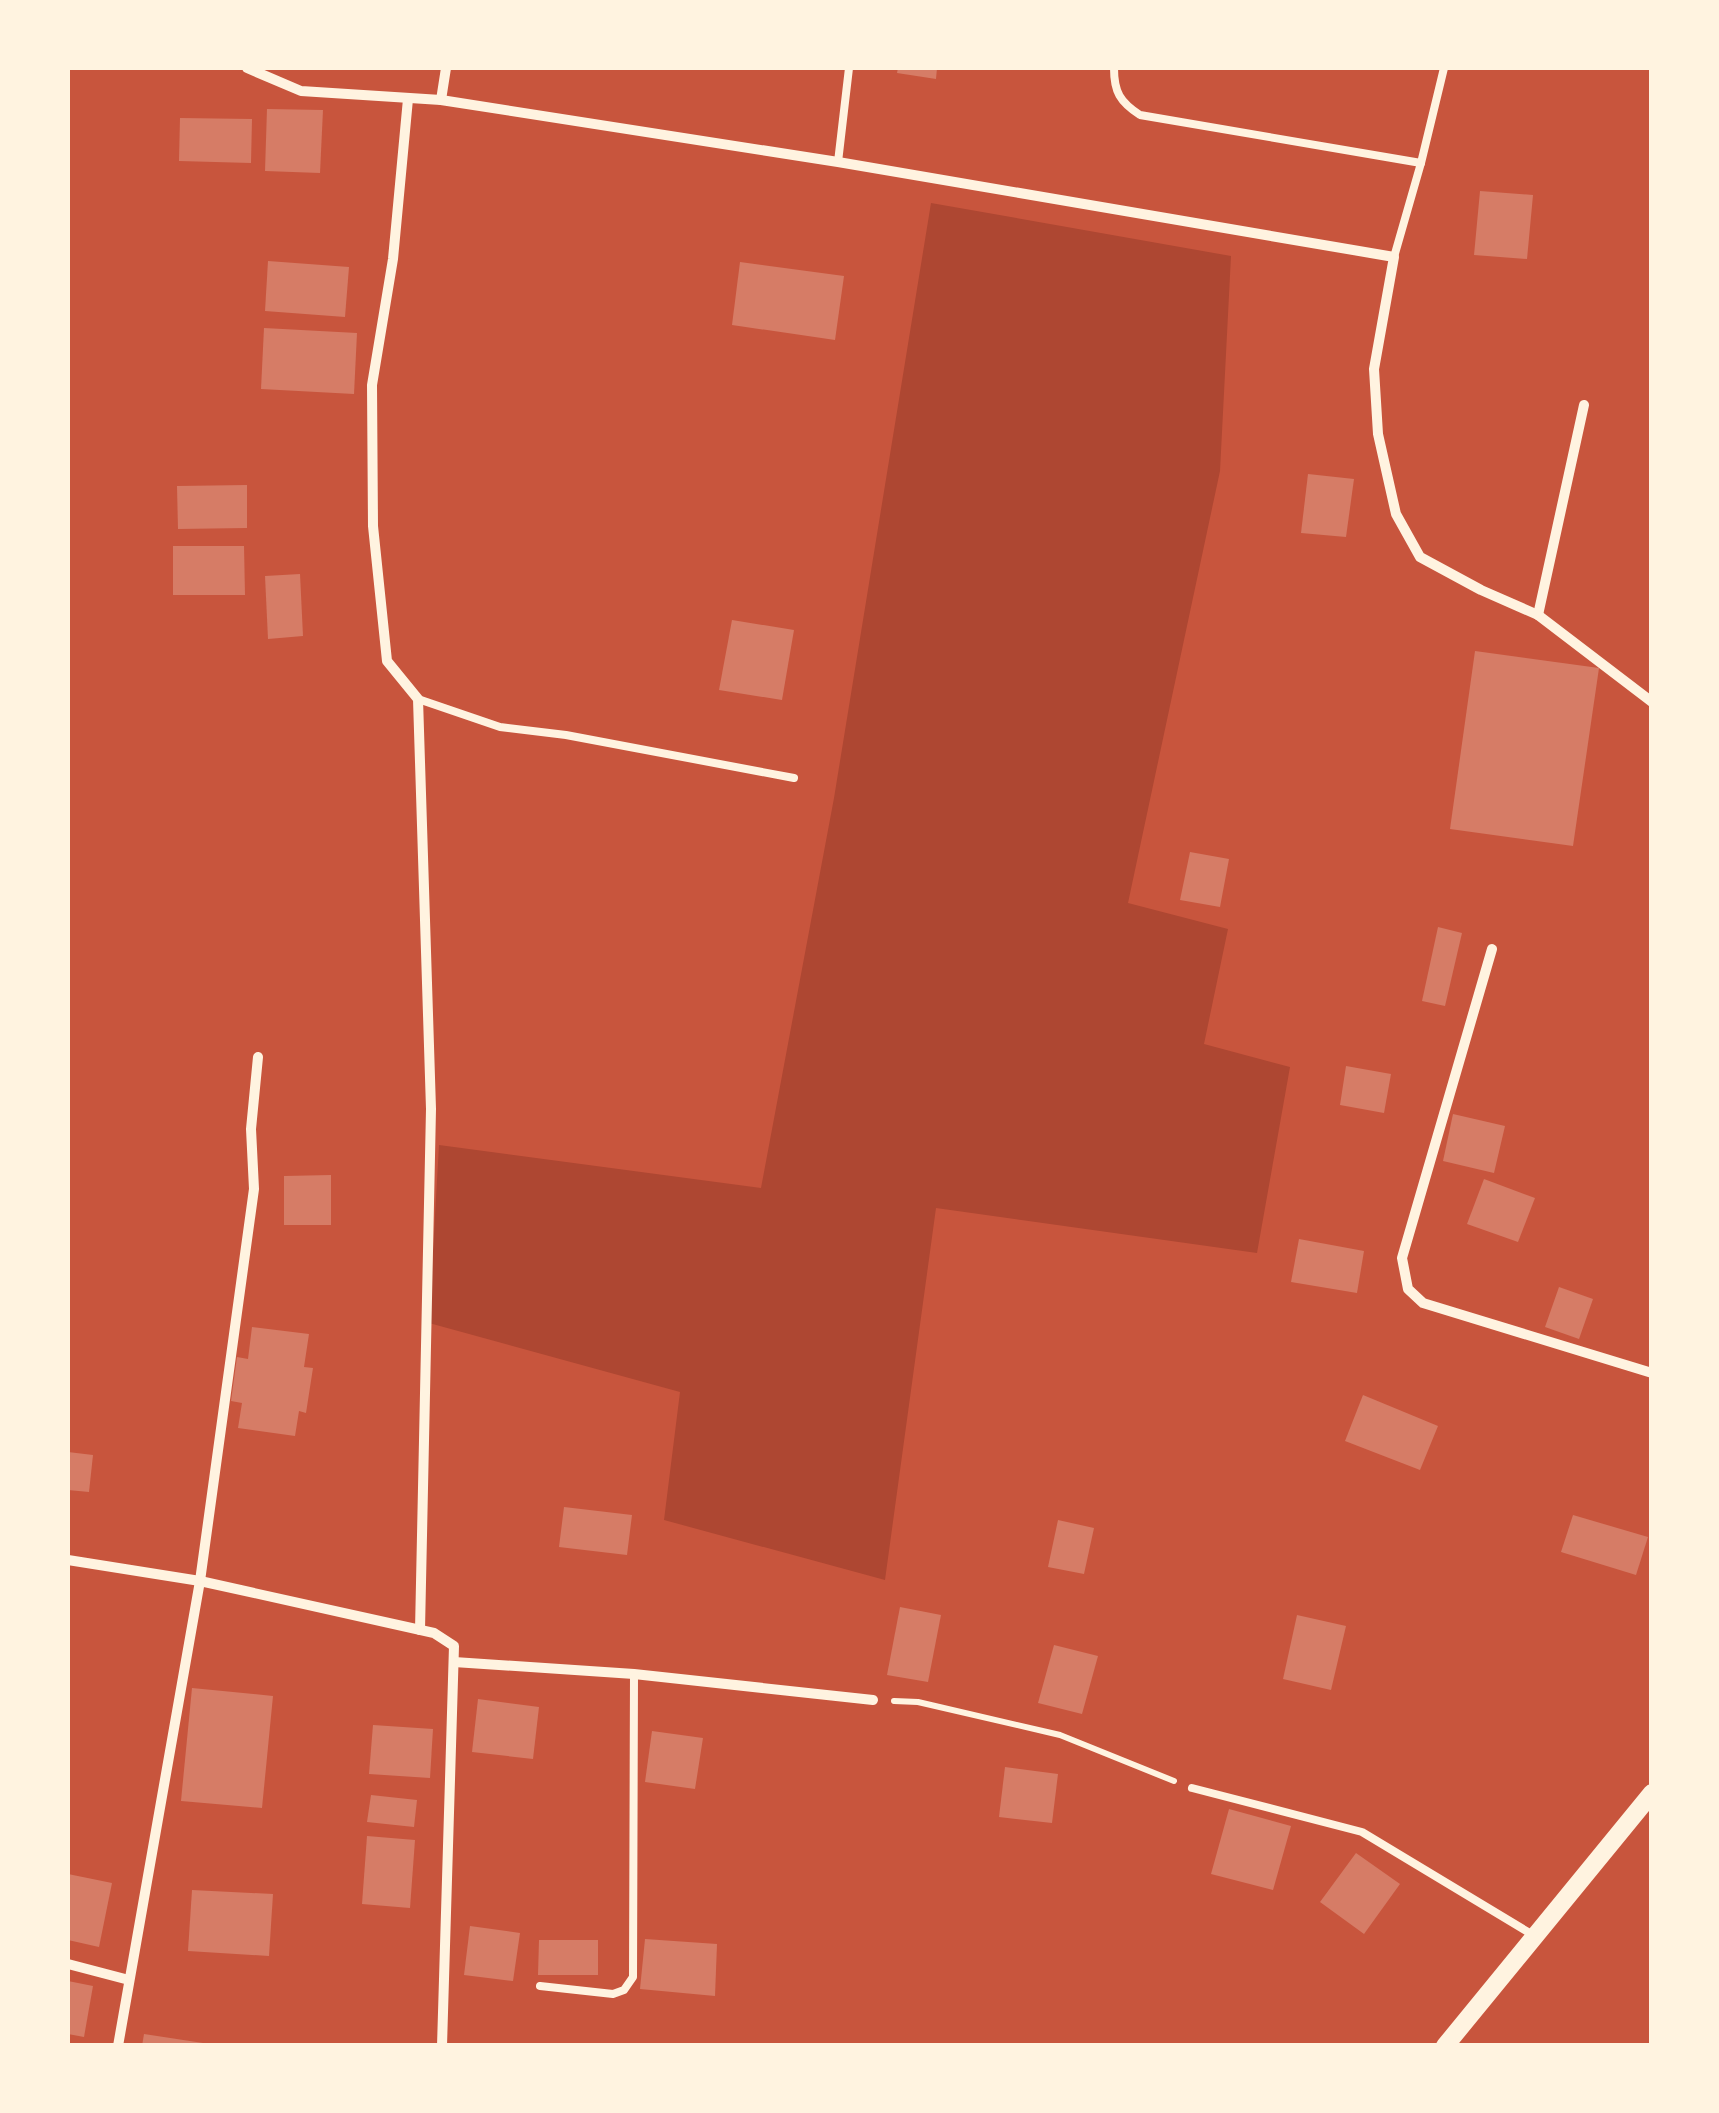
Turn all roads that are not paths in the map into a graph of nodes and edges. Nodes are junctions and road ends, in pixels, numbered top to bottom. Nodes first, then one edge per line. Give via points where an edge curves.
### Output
1 (247, 68) edge
2 (446, 68) edge
3 (849, 68) edge
4 (1114, 68) edge
5 (1444, 68) edge
6 (408, 99) junction
7 (441, 100) junction
8 (838, 162) junction
9 (1421, 163) junction
10 (1394, 257) junction
11 (1584, 405) dead end
12 (1538, 616) junction
13 (418, 699) junction
14 (1652, 702) edge
15 (794, 778) dead end
16 (1492, 949) dead end
17 (258, 1057) dead end
18 (1652, 1373) edge
19 (68, 1560) edge
20 (200, 1581) junction
21 (420, 1630) junction
22 (454, 1662) junction
23 (634, 1674) junction
24 (873, 1700) road end
25 (1192, 1788) road end
26 (1652, 1793) edge
27 (1534, 1936) junction
28 (68, 1964) edge
29 (129, 1980) junction
30 (540, 1986) dead end
31 (118, 2046) edge
32 (442, 2046) edge
33 (1445, 2046) edge

1 - 6 street via 300,91
2 - 7 street
3 - 8 lane
4 - 9 lane via 1122,103 1140,115
5 - 9 lane
6 - 7 street
6 - 13 street via 372,385 373,526 386,662
7 - 8 street
8 - 10 street
9 - 10 lane
10 - 12 street via 1374,369 1378,434 1396,514 1420,557
11 - 12 street
12 - 14 street
13 - 15 lane via 500,727
13 - 21 street via 430,1109
16 - 18 street via 1402,1258 1408,1289 1422,1304
17 - 20 street via 254,1188
19 - 20 street
20 - 21 street
20 - 29 street
21 - 22 street via 454,1646
22 - 23 street
22 - 32 street
23 - 24 street
23 - 30 lane via 633,1977 613,1994
25 - 27 lane via 1362,1832
26 - 27 street
27 - 33 street
28 - 29 street
29 - 31 street

